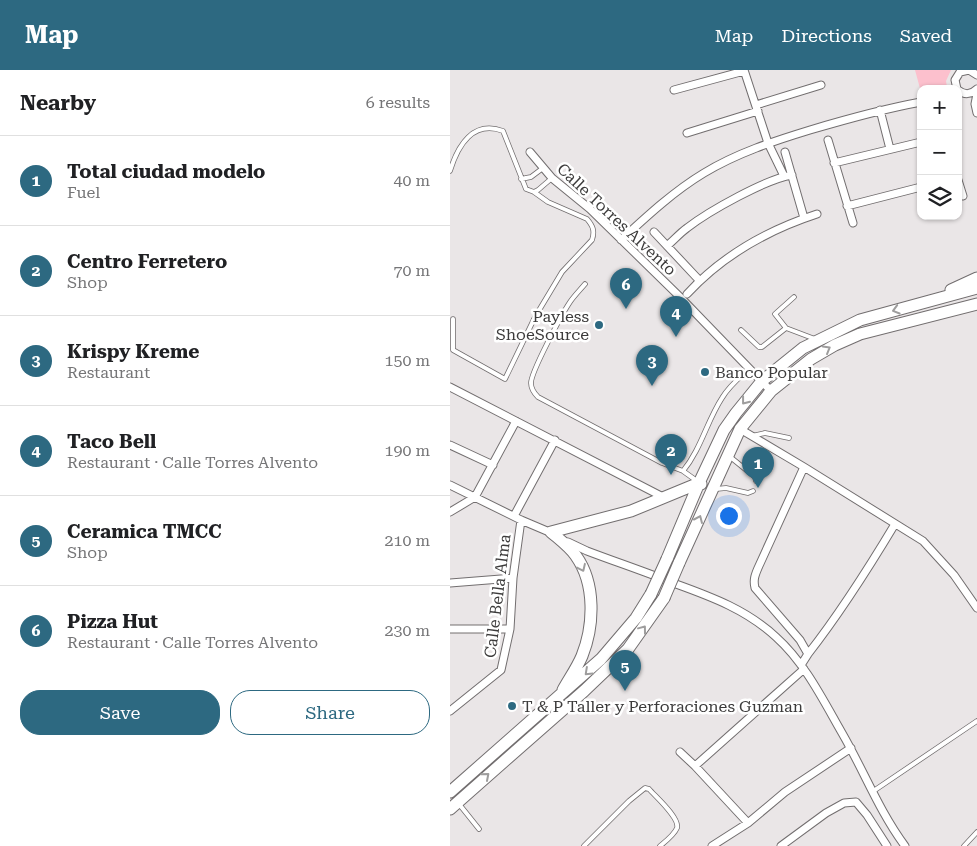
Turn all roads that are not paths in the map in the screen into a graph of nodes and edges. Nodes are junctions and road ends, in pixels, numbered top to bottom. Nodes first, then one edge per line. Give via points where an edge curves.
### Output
1 (744, 70) edge
2 (977, 75) edge
3 (821, 85) dead end
4 (957, 85) edge
5 (674, 90) dead end
6 (977, 90) edge
7 (962, 92) edge
8 (967, 94) junction
9 (977, 94) edge
10 (917, 103) edge
11 (975, 104) junction
12 (757, 108) junction
13 (880, 110) junction
14 (977, 113) edge
15 (687, 133) dead end
16 (828, 140) dead end
17 (768, 143) junction
18 (917, 143) edge
19 (890, 149) junction
20 (530, 152) dead end
21 (785, 152) dead end
22 (834, 162) junction
23 (543, 168) junction
24 (450, 170) edge
25 (792, 175) junction
26 (784, 176) junction
27 (552, 178) junction
28 (521, 179) junction
29 (917, 188) edge
30 (534, 192) junction
31 (962, 193) edge
32 (963, 196) dead end
33 (847, 206) junction
34 (817, 214) dead end
35 (804, 218) junction
36 (852, 223) dead end
37 (654, 232) dead end
38 (621, 240) junction
39 (667, 246) junction
40 (977, 278) edge
41 (699, 280) junction
42 (585, 284) dead end
43 (977, 288) edge
44 (687, 294) dead end
45 (794, 298) dead end
46 (930, 300) junction
47 (977, 304) edge
48 (451, 319) edge
49 (460, 320) dead end
50 (786, 328) junction
51 (741, 330) dead end
52 (817, 340) junction
53 (749, 369) junction
54 (762, 382) junction
55 (450, 387) edge
56 (771, 391) junction
57 (516, 421) junction
58 (740, 429) junction
59 (752, 436) junction
60 (789, 438) dead end
61 (554, 440) junction
62 (450, 445) edge
63 (728, 455) junction
64 (493, 465) junction
65 (804, 467) junction
66 (683, 471) junction
67 (756, 482) dead end
68 (699, 483) junction
69 (450, 485) edge
70 (712, 489) junction
71 (752, 491) dead end
72 (475, 498) junction
73 (665, 498) junction
74 (450, 512) edge
75 (514, 516) junction
76 (521, 520) junction
77 (894, 524) junction
78 (551, 532) junction
79 (514, 578) junction
80 (450, 583) edge
81 (977, 608) edge
82 (450, 629) edge
83 (510, 630) junction
84 (808, 654) junction
85 (802, 667) junction
86 (559, 697) junction
87 (450, 711) edge
88 (977, 721) edge
89 (851, 748) junction
90 (680, 752) dead end
91 (695, 766) junction
92 (450, 792) edge
93 (872, 792) junction
94 (454, 805) edge
95 (748, 823) junction
96 (479, 829) dead end
97 (977, 832) edge
98 (584, 846) edge
99 (660, 846) edge
100 (712, 846) edge
101 (781, 846) edge
102 (887, 846) edge
103 (905, 846) edge
104 (964, 846) edge

1 - 5 street
1 - 12 street
2 - 4 street via 969,70 960,72
3 - 12 street
6 - 8 street
7 - 8 street
8 - 11 street
9 - 11 street
10 - 13 street
11 - 14 street
12 - 15 street
12 - 17 street
13 - 17 street
13 - 19 street
16 - 22 street
17 - 26 street
17 - 38 street via 704,173 670,197
18 - 19 street
19 - 22 street
20 - 23 street, Calle Torres Alvento
21 - 25 street
22 - 33 street
23 - 27 street, Calle Torres Alvento
23 - 28 lane
24 - 28 lane via 460,145 468,136 481,129 500,129 506,133
25 - 26 street
25 - 35 street
26 - 39 street via 721,207 688,227
27 - 30 lane
27 - 38 street, Calle Torres Alvento
28 - 30 lane via 526,189
29 - 33 street
30 - 48 lane via 548,202 587,219 594,234 562,272 535,317 505,379 453,350
31 - 32 street
33 - 36 street
34 - 35 street
35 - 41 street via 768,233
37 - 39 street
38 - 53 street, Calle Torres Alvento
39 - 41 street
40 - 46 main road
41 - 44 street
42 - 66 lane via 570,302 552,334 534,371 530,383 532,390 538,397
43 - 46 main road
45 - 50 lane via 775,314
46 -> 52 main road via 860,320
56 -> 47 main road via 811,359 860,334
48 - 49 lane
50 - 51 lane via 762,347
50 - 52 lane
52 - 54 main road
53 - 54 street, Calle Torres Alvento
53 - 66 lane via 721,399 694,456
54 - 56 street, Calle Torres Alvento
54 -> 68 main road via 724,430
55 - 57 street
56 - 58 main road
57 - 61 street
57 - 64 street
58 - 59 street
58 - 63 main road
59 - 60 lane via 765,433
59 - 65 street
61 - 73 street
61 - 75 street
62 - 64 street
63 - 67 lane via 755,477
63 - 70 main road
64 - 72 street
65 - 77 street
65 - 84 street via 754,583
66 - 68 lane
68 - 70 main road
68 - 73 main road
68 -> 86 main road, bridge via 651,594 636,618 601,660
69 - 72 street
70 - 71 lane
94 -> 70 main road, bridge via 628,649 664,598
72 - 74 street
72 - 75 street
73 - 78 main road via 613,517
75 - 76 street
76 - 78 street
76 - 79 street, Calle Bella Alma
77 - 81 street via 923,541 933,551
77 - 84 street via 862,580
78 - 85 street via 586,551 711,597 748,615 777,638
78 -> 86 main road via 575,555 590,592 591,620 586,644
79 - 80 street
79 - 83 street, Calle Bella Alma
82 - 83 street
83 - 87 street, Calle Bella Alma via 501,670
84 - 85 street
85 - 89 street
85 - 91 street
86 - 92 main road
88 - 93 lane
89 - 93 street
89 - 95 street via 785,792
90 - 91 street
91 - 95 street
93 - 103 street
94 - 96 lane
95 - 100 street
97 - 104 lane
98 - 99 lane via 645,788 650,789 677,823 671,837
101 - 102 street via 826,813 844,803 856,802

